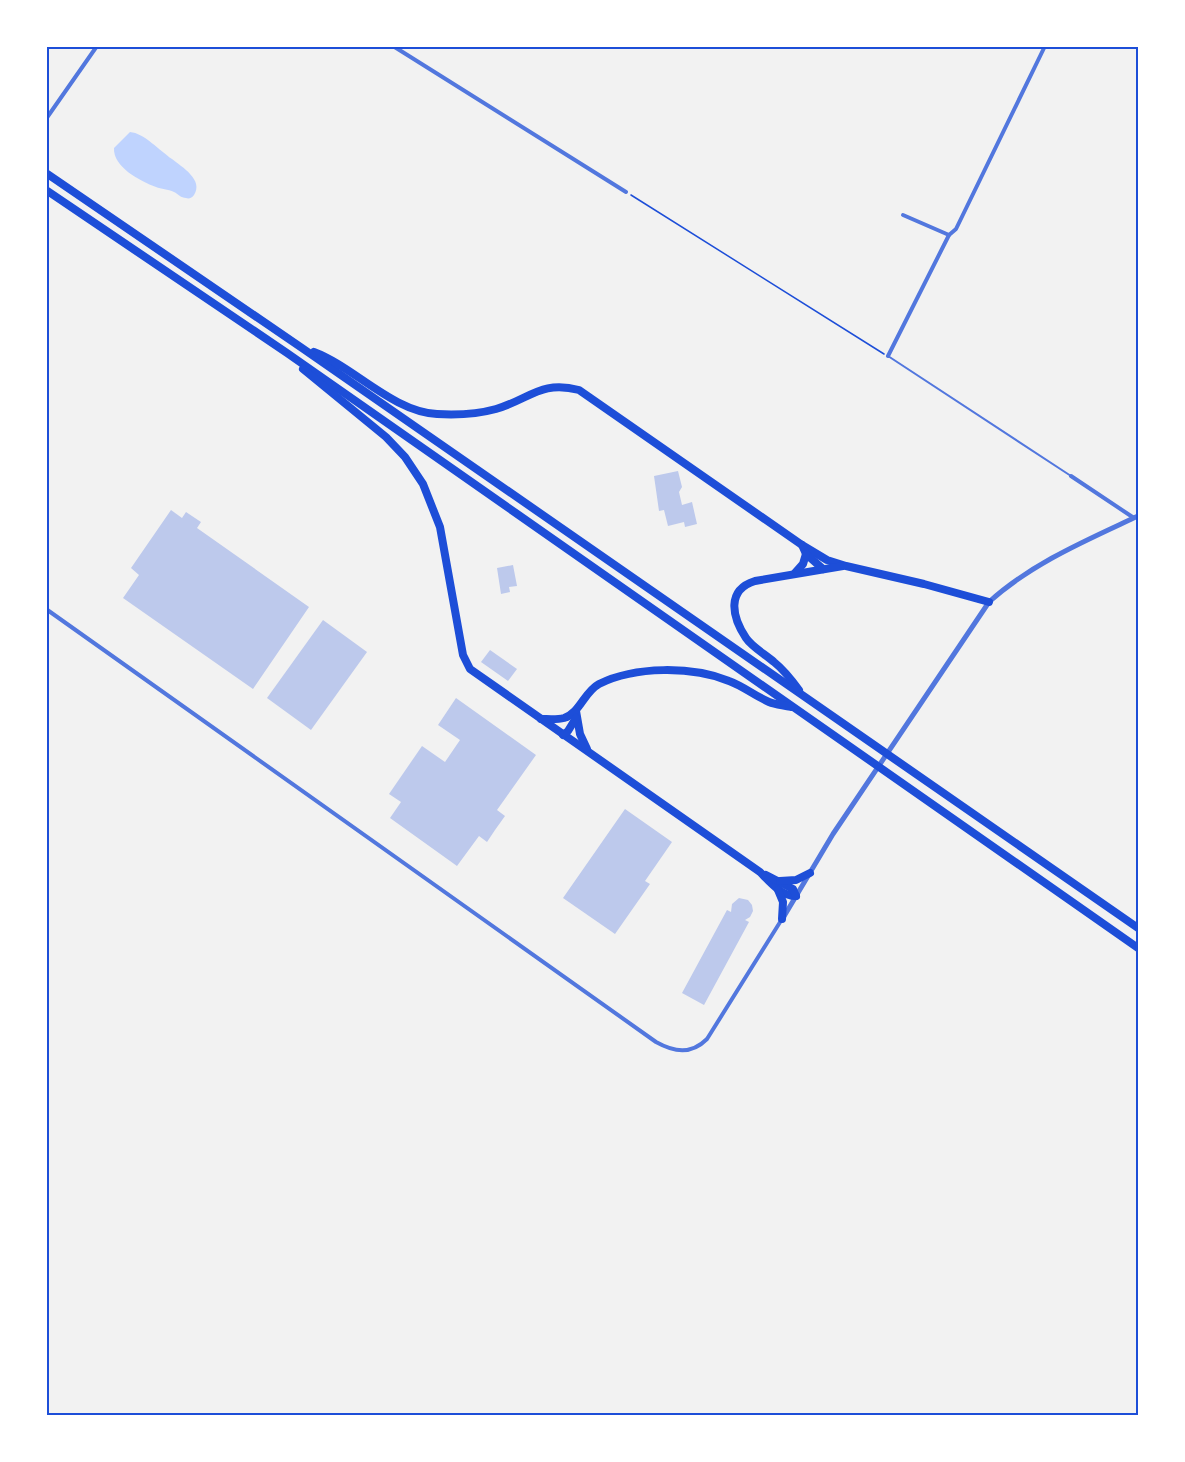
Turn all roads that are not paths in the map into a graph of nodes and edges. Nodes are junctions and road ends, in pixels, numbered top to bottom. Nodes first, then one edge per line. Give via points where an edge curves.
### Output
1 (97, 46) edge
2 (393, 46) edge
3 (1045, 46) edge
4 (46, 119) edge
5 (46, 173) edge
6 (46, 190) edge
7 (626, 192) road end
8 (903, 215) dead end
9 (949, 235) junction
10 (302, 348) junction
11 (287, 353) junction
12 (888, 356) joint
13 (1071, 476) joint
14 (1136, 517) edge
15 (802, 545) junction
16 (806, 554) junction
17 (846, 566) junction
18 (823, 569) junction
19 (795, 573) junction
20 (989, 602) junction
21 (46, 609) edge
22 (803, 696) junction
23 (796, 709) junction
24 (573, 714) junction
25 (541, 719) junction
26 (562, 734) junction
27 (589, 753) junction
28 (760, 872) junction
29 (810, 873) junction
30 (779, 880) junction
31 (778, 890) junction
32 (796, 896) junction
33 (782, 919) junction
34 (1138, 928) edge
35 (1138, 948) edge

1 - 4 street
2 - 7 street
3 - 9 street via 956,229
5 - 10 highway
6 - 11 highway
8 - 9 street
9 - 12 street
10 - 15 highway via 329,358 392,399 434,414 495,409 554,386 579,390
10 - 22 highway
11 - 23 highway
11 - 25 highway via 405,457 427,491 438,519 467,666
12 - 13 lane
13 - 14 street
14 - 20 street via 1032,569
15 - 16 highway
15 - 17 highway
16 - 18 highway
16 - 19 highway
17 - 18 highway
17 - 20 highway
18 - 19 highway
19 - 22 highway via 746,584 735,600 735,616 747,640 788,675
20 - 29 street
21 - 33 street via 656,1041 677,1051 696,1048 707,1039
22 - 34 highway
23 - 24 highway via 771,703 717,676 683,670 637,674 602,683 587,694
23 - 35 highway
24 - 25 highway
24 - 26 highway via 568,731
24 - 27 highway
25 - 26 highway
26 - 27 highway
27 - 28 highway
28 - 30 highway
28 - 31 highway
29 - 30 highway via 796,880
29 - 32 street
30 - 32 highway
31 - 32 highway
31 - 33 highway via 783,902
32 - 33 street

